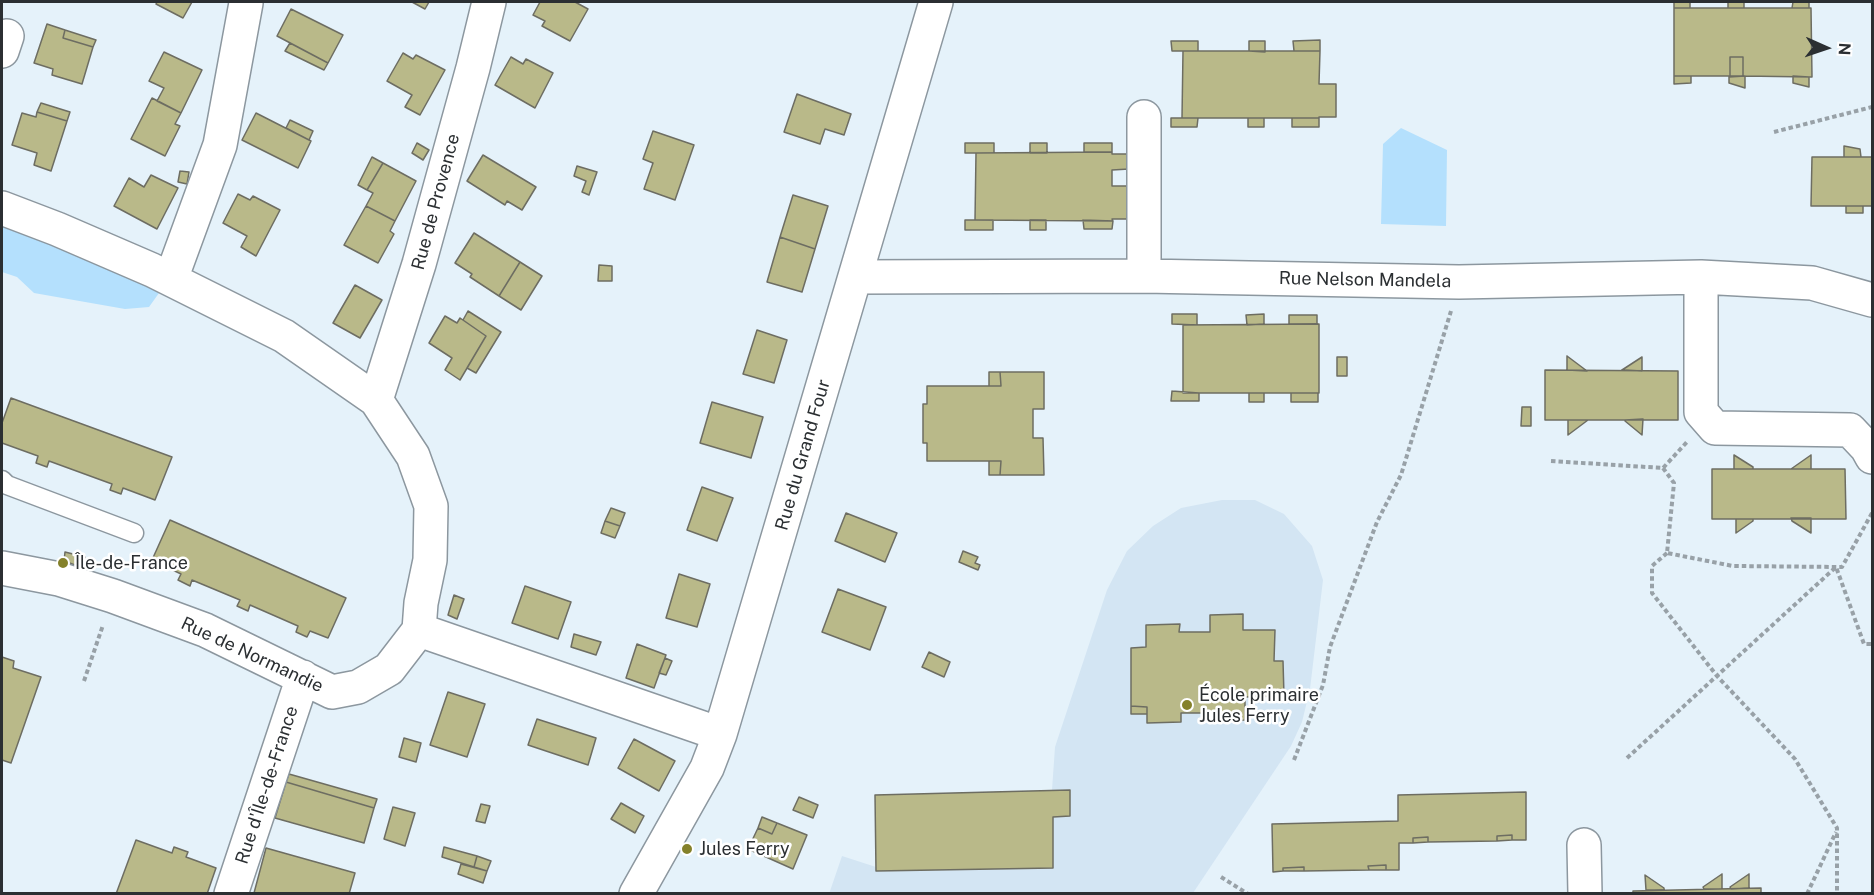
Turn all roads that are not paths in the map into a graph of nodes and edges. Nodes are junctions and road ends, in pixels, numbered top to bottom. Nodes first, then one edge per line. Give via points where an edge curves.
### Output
1 (489, 2) edge
2 (936, 2) edge
3 (246, 3) edge
4 (1144, 117) dead end
5 (2, 208) edge
6 (1144, 276) junction
7 (1701, 277) junction
8 (855, 278) junction
9 (171, 279) junction
10 (1872, 300) edge
11 (376, 400) junction
12 (1872, 457) edge
13 (2, 480) edge
14 (134, 533) dead end
15 (2, 544) edge
16 (2, 568) edge
17 (45, 576) junction
18 (419, 630) junction
19 (303, 677) junction
20 (720, 734) junction
21 (1584, 846) dead end
22 (231, 894) edge
23 (636, 894) edge
24 (1585, 894) edge

1 - 11 street, Rue de Provence via 419,264
2 - 8 street, Rue du Grand Four
3 - 9 street via 220,146
4 - 6 street
5 - 9 street
6 - 7 street, Rue Nelson Mandela via 1459,282
6 - 8 street, Rue Nelson Mandela
7 - 10 street, Rue Nelson Mandela via 1812,283
7 - 12 street via 1701,412 1715,428 1850,430
8 - 20 street, Rue du Grand Four
9 - 11 street via 284,336
11 - 18 street via 413,456 431,506 430,560
13 - 14 lane
15 - 17 street
16 - 17 street, Rue de Normandie
17 - 19 street, Rue de Normandie via 205,630
18 - 19 street, Rue de Normandie via 389,669 358,687 332,692
18 - 20 street
19 - 22 street, Rue d'Île-de-France
20 - 23 street, Rue du Grand Four via 707,768
21 - 24 street

